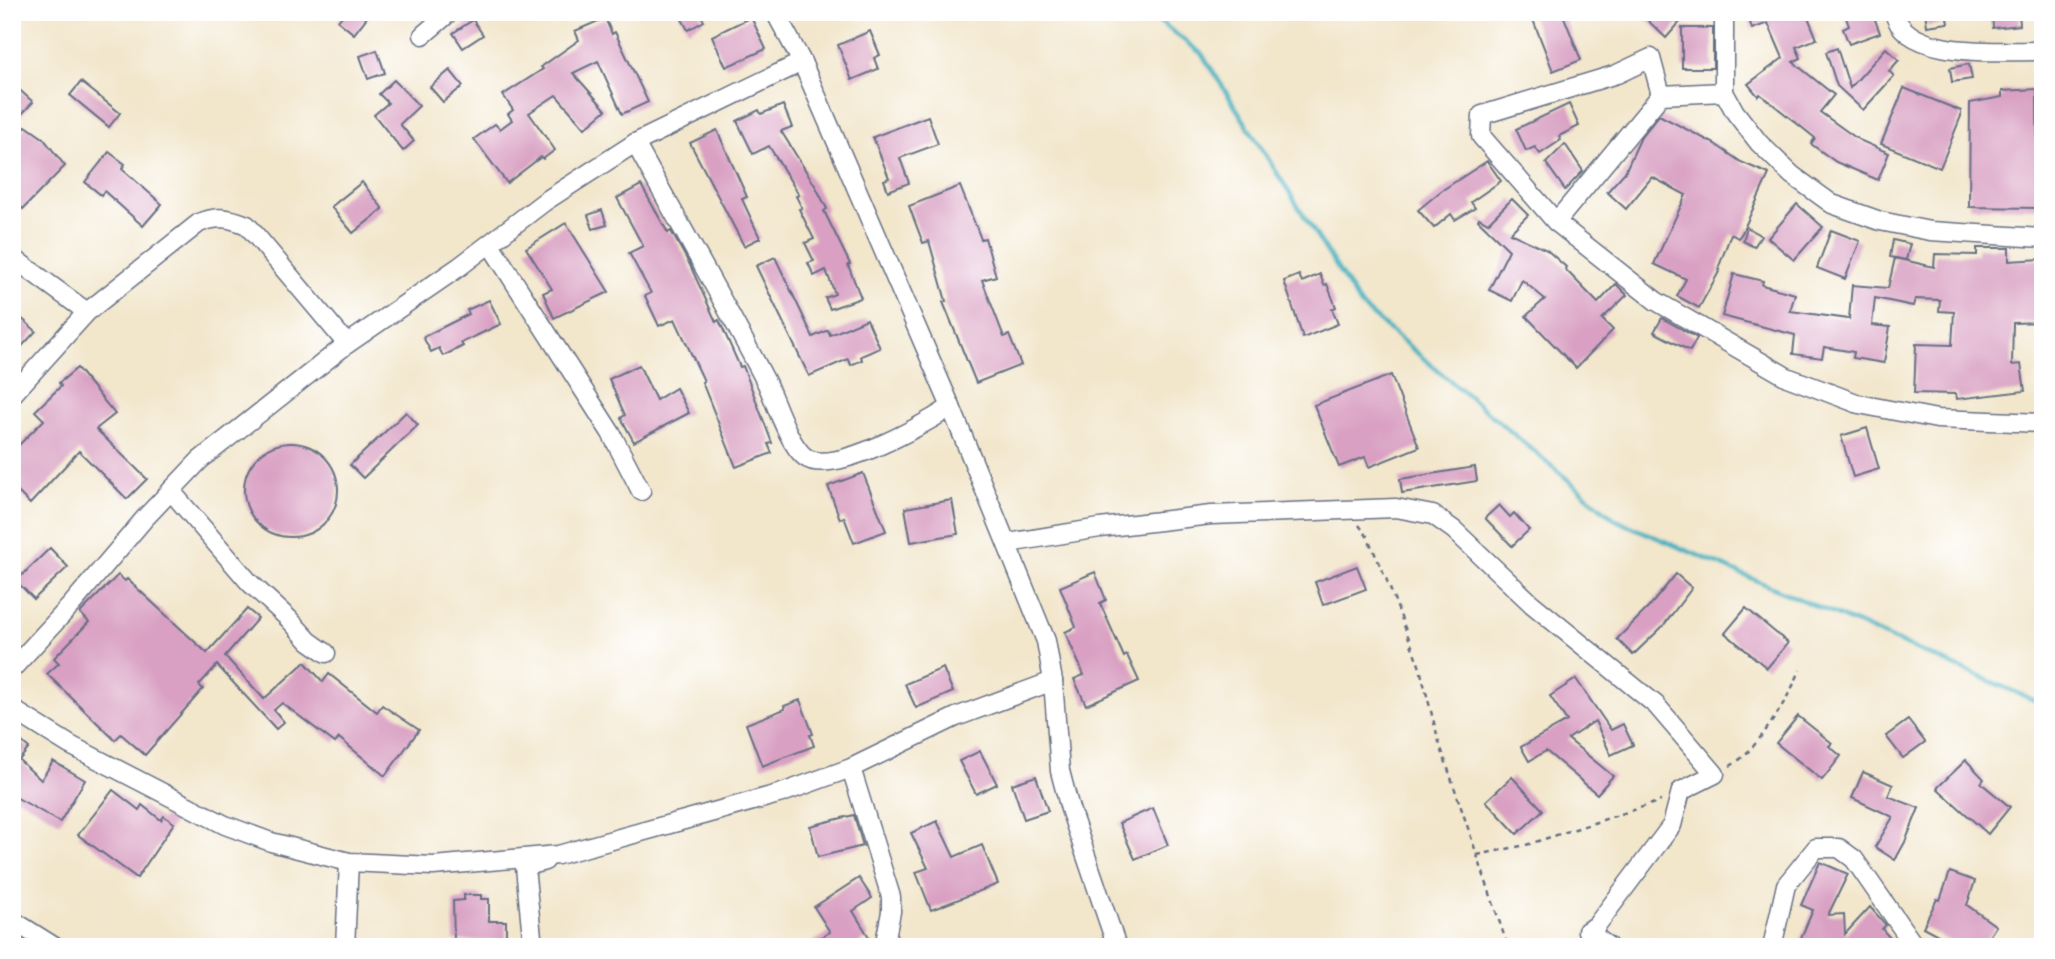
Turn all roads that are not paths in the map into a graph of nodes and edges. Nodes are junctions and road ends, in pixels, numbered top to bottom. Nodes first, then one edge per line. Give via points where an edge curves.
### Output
1 (450, 12) edge
2 (775, 12) edge
3 (1724, 12) edge
4 (1894, 12) edge
5 (423, 35) dead end
6 (2043, 51) edge
7 (802, 62) junction
8 (1724, 92) junction
9 (1661, 95) junction
10 (635, 143) junction
11 (1556, 222) junction
12 (2043, 237) edge
13 (490, 244) junction
14 (12, 257) edge
15 (87, 312) junction
16 (347, 344) junction
17 (12, 395) edge
18 (951, 407) junction
19 (2043, 423) edge
20 (171, 491) junction
21 (641, 491) dead end
22 (1008, 543) junction
23 (326, 653) dead end
24 (12, 669) edge
25 (1054, 681) junction
26 (12, 709) edge
27 (851, 768) junction
28 (558, 855) junction
29 (504, 860) junction
30 (349, 862) junction
31 (525, 867) junction
32 (12, 920) edge
33 (55, 947) edge
34 (345, 947) edge
35 (533, 947) edge
36 (884, 947) edge
37 (1117, 947) edge
38 (1609, 947) edge
39 (1772, 947) edge
40 (1915, 947) edge

1 - 5 street
2 - 7 street
3 - 8 street
4 - 6 street via 1896,22 1909,36 1925,44 1947,49
7 - 10 street
7 - 18 street
8 - 9 street
8 - 12 street via 1759,143 1832,204 1880,221 1930,231
9 - 11 street
9 - 11 street via 1651,58 1617,74 1482,115 1481,136
10 - 13 street via 544,202
10 - 18 street via 806,458 822,463 843,460 922,426
11 - 19 street via 1656,301 1787,377 1859,404 1937,419
13 - 16 street
13 - 21 street via 611,433
14 - 15 street
15 - 16 street via 199,223 232,218 247,225
15 - 17 street
16 - 20 street via 200,460
18 - 22 street
20 - 23 street via 249,582
20 - 24 street
22 - 25 street via 1046,641
22 - 38 street via 1211,515 1396,508 1433,515 1532,604 1656,705 1715,774 1681,791 1672,825 1596,926 1587,931
25 - 27 street via 956,717
25 - 37 street via 1060,771
26 - 30 street via 70,745 225,825
27 - 28 street via 782,793
27 - 36 street via 891,897
28 - 29 street
28 - 31 street
29 - 30 street via 433,866
29 - 31 street via 505,867 519,863
30 - 34 street
31 - 35 street
32 - 33 street
39 - 40 street via 1786,885 1816,848 1839,848 1854,859

